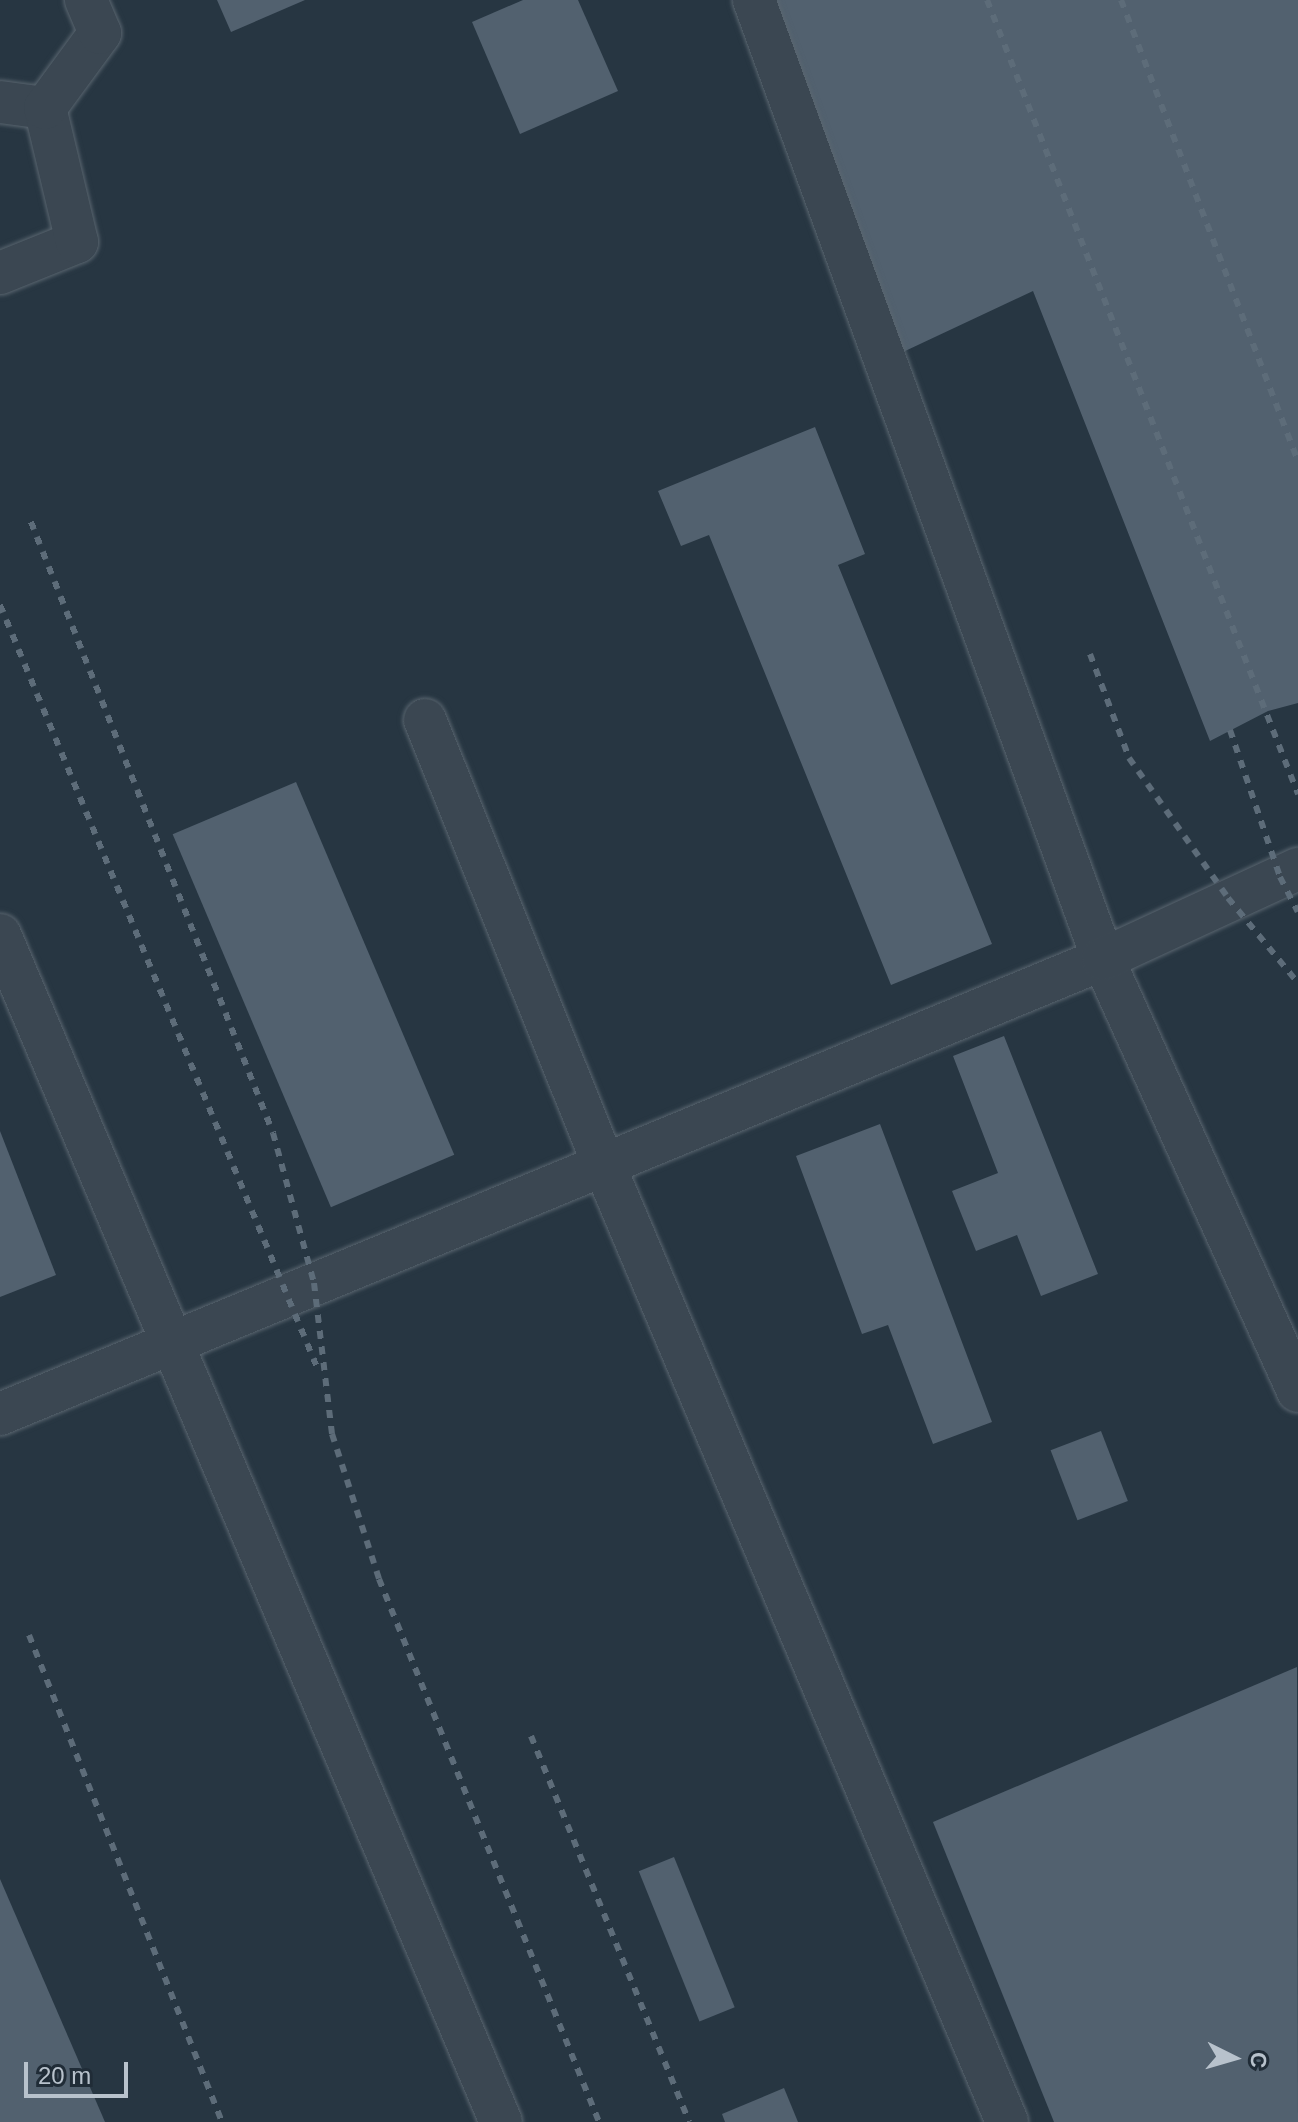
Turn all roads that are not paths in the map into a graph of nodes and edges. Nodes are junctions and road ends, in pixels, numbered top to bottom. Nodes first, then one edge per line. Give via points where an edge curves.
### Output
1 (86, 0) edge
2 (754, 0) edge
3 (0, 102) edge
4 (45, 108) junction
5 (0, 273) edge
6 (425, 720) dead end
7 (1298, 869) edge
8 (0, 935) edge
9 (1103, 959) junction
10 (604, 1165) junction
11 (171, 1344) junction
12 (1298, 1391) edge
13 (0, 1414) edge
14 (501, 2122) edge
15 (1007, 2122) edge

1 - 4 lane via 100,33
2 - 9 lane
3 - 4 lane
4 - 5 lane via 77,242
6 - 10 lane
7 - 9 lane
8 - 11 lane
9 - 10 lane
9 - 12 lane
10 - 11 lane
10 - 15 lane
11 - 13 lane
11 - 14 lane

